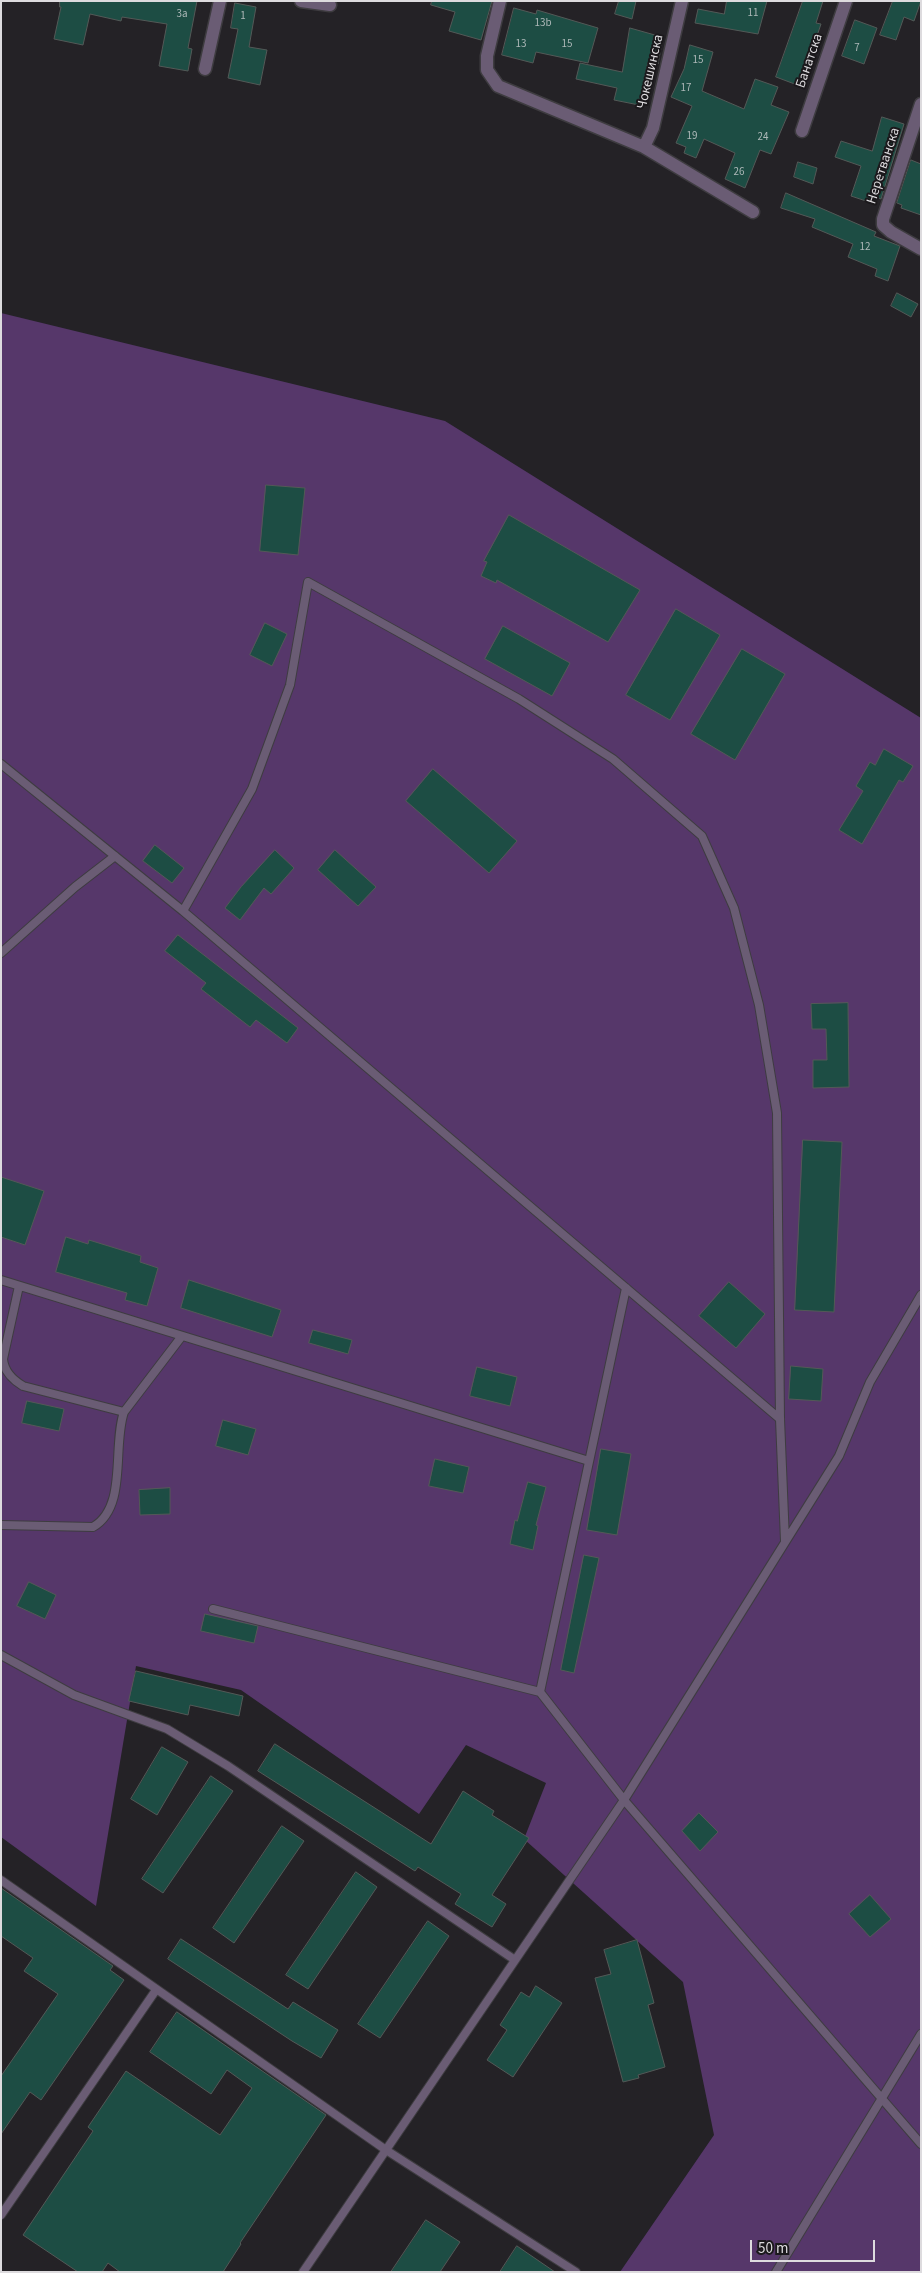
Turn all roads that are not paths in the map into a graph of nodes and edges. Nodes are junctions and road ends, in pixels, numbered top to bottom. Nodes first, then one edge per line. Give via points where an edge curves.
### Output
1 (220, 1) edge
2 (301, 1) edge
3 (500, 1) edge
4 (682, 1) edge
5 (846, 1) edge
6 (330, 5) dead end
7 (205, 68) dead end
8 (921, 104) edge
9 (917, 127) edge
10 (802, 131) dead end
11 (644, 147) junction
12 (753, 212) dead end
13 (921, 249) edge
14 (1, 764) edge
15 (115, 856) junction
16 (183, 911) junction
17 (1, 953) edge
18 (1, 1280) edge
19 (19, 1286) junction
20 (626, 1288) junction
21 (921, 1296) edge
22 (182, 1336) junction
23 (124, 1412) junction
24 (780, 1420) junction
25 (589, 1462) junction
26 (1, 1525) edge
27 (785, 1541) junction
28 (213, 1609) dead end
29 (1, 1654) edge
30 (540, 1692) junction
31 (624, 1800) junction
32 (1, 1880) edge
33 (515, 1960) junction
34 (156, 1990) junction
35 (921, 2034) edge
36 (881, 2098) junction
37 (921, 2144) edge
38 (386, 2150) junction
39 (1, 2215) edge
40 (303, 2272) edge
41 (576, 2272) edge
42 (776, 2272) edge

1 - 7 street
2 - 6 street
3 - 11 street via 487,56 487,70 498,86
4 - 11 street, Чокешинска via 653,128
5 - 10 street, Банатска
8 - 9 street, Неретванска
9 - 13 street, Неретванска via 883,225
11 - 12 street
14 - 15 lane
15 - 16 lane
15 - 17 lane
16 - 20 lane
16 - 24 lane via 252,789 290,685 308,582 519,699 613,759 702,836 734,908 760,1005 777,1113
18 - 19 lane
19 - 22 lane
19 - 23 lane via 2,1359 14,1380 23,1386
20 - 24 lane
20 - 25 lane
21 - 27 lane via 870,1382 839,1456
22 - 23 lane
22 - 25 lane
23 - 26 lane via 119,1425 114,1496 110,1511 101,1522 93,1527
24 - 27 lane
25 - 30 lane
27 - 31 lane
28 - 30 lane
29 - 33 lane via 74,1695 167,1729 228,1766
30 - 31 lane
31 - 33 lane
31 - 36 lane
32 - 34 lane
33 - 38 lane
34 - 38 lane
34 - 39 lane
35 - 36 lane
36 - 37 lane
36 - 42 lane
38 - 40 lane
38 - 41 lane

